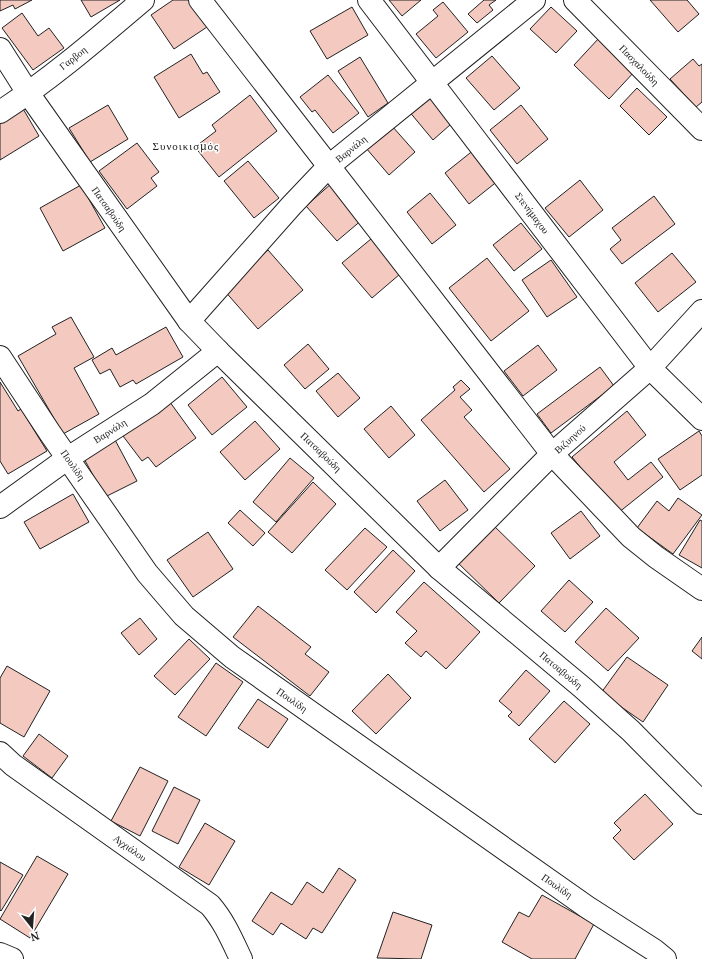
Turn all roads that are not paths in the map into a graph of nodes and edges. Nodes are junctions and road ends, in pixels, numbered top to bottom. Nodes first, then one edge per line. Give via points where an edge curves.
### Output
1 (143, 0) edge
2 (200, 0) edge
3 (369, 0) edge
4 (534, 0) edge
5 (575, 0) edge
6 (0, 49) edge
7 (432, 82) junction
8 (28, 93) junction
9 (0, 112) edge
10 (702, 129) edge
11 (329, 166) junction
12 (702, 312) edge
13 (189, 321) junction
14 (218, 351) junction
15 (0, 357) edge
16 (650, 368) junction
17 (702, 419) edge
18 (552, 454) junction
19 (68, 458) junction
20 (0, 507) edge
21 (440, 568) junction
22 (702, 589) edge
23 (0, 753) edge
24 (702, 802) edge
25 (0, 954) edge
26 (12, 959) edge
27 (241, 959) edge
28 (665, 959) edge

1 - 8 street, Γαρβοη
2 - 11 street
3 - 7 street, Στενήμαχου
4 - 7 street, Βαρνάλη
5 - 10 street, Πασχαλούδη
6 - 8 street, Πατσαβούδη
7 - 11 street, Βαρνάλη
7 - 16 street, Στενήμαχου
8 - 9 street, Γαρβοη
8 - 13 street, Πατσαβούδη
11 - 13 street, Βαρνάλη
11 - 18 street
12 - 16 street, Βιζυηνού
13 - 14 street, Πατσαβούδη
14 - 19 street, Βαρνάλη via 152,404
14 - 21 street, Πατσαβούδη
15 - 19 street, Πουλίδη
16 - 17 street, Στενήμαχου
16 - 18 street, Βιζυηνού
18 - 21 street, Βιζυηνού
18 - 22 street via 631,536
19 - 20 street, Βαρνάλη
19 - 28 street, Πουλίδη via 147,573 184,616 207,637 378,761
21 - 24 street, Πατσαβούδη via 626,726
23 - 27 street, Αγχιάλου via 13,765 210,905 218,914
25 - 26 street

